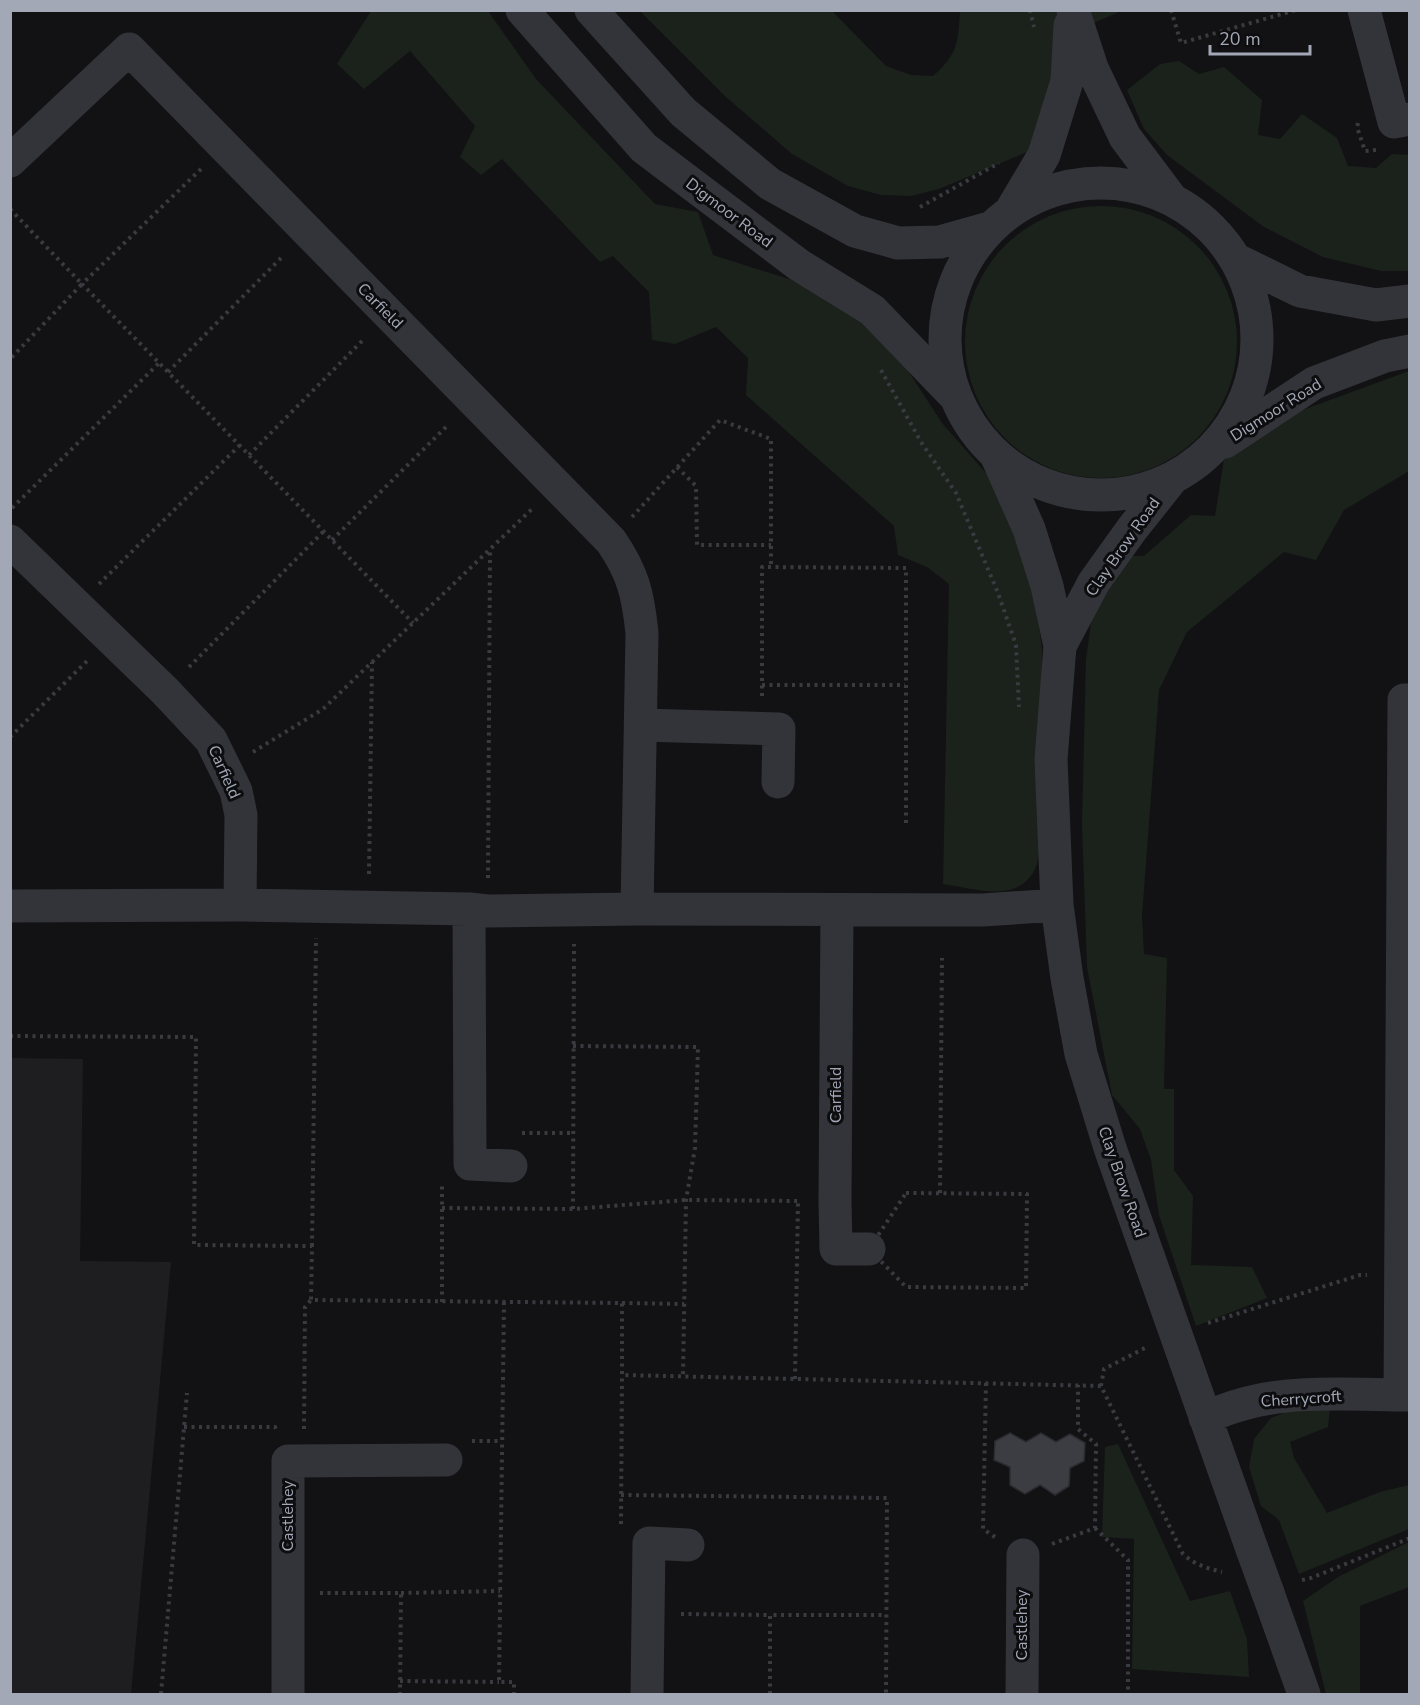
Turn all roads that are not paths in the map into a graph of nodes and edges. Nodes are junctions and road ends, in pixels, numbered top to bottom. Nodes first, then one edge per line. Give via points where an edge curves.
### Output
1 (522, 10) edge
2 (591, 10) edge
3 (1072, 10) edge
4 (1364, 10) edge
5 (1410, 119) edge
6 (10, 161) edge
7 (1170, 197) junction
8 (1001, 218) junction
9 (1238, 260) junction
10 (1410, 301) edge
11 (1410, 351) edge
12 (954, 395) junction
13 (1213, 450) junction
14 (997, 457) junction
15 (1171, 480) junction
16 (10, 541) edge
17 (1060, 646) junction
18 (1410, 700) edge
19 (641, 725) junction
20 (778, 782) dead end
21 (240, 905) junction
22 (1057, 905) junction
23 (10, 906) edge
24 (638, 909) junction
25 (837, 909) junction
26 (478, 910) junction
27 (511, 1166) dead end
28 (869, 1249) road end
29 (1405, 1395) edge
30 (1205, 1418) junction
31 (446, 1460) dead end
32 (688, 1545) dead end
33 (1023, 1555) road end
34 (288, 1695) edge
35 (648, 1695) edge
36 (1022, 1695) edge
37 (1304, 1695) edge

1 - 12 street, Digmoor Road via 644,148 799,265 872,310
2 - 8 street via 683,112 770,184 855,231 898,243 940,242
3 - 7 street via 1092,68 1125,137
3 - 8 street via 1067,81 1044,155
4 - 5 street via 1394,123
6 - 19 street, Carfield via 129,50 610,541 633,579 639,603
7 - 8 street via 1127,183 1081,183 1037,195
7 - 9 street via 1197,214
8 - 12 street via 963,264 947,306 944,352
9 - 10 street via 1300,291 1376,305
9 - 13 street via 1250,288 1258,331 1254,375 1239,415
11 - 13 street, Digmoor Road via 1385,356 1314,383
12 - 14 street via 972,429
13 - 15 street, Digmoor Road
14 - 15 street via 1036,483 1081,495 1127,494
14 - 17 street, Clay Brow Road via 1029,529
15 - 17 street, Clay Brow Road via 1094,582
16 - 21 street, Carfield via 211,740 236,791 241,815
17 - 22 street, Clay Brow Road via 1051,759
18 - 29 street, Cherrycroft via 1404,700 1401,1276
19 - 20 street via 779,729
19 - 24 street, Carfield
21 - 23 street
21 - 26 street
22 - 25 street via 983,910
22 - 30 street, Clay Brow Road via 1081,1054
24 - 25 street
24 - 26 street
25 - 28 street, Carfield via 836,1249
26 - 27 street via 470,1164
29 - 30 street, Cherrycroft via 1278,1398 1241,1404
30 - 37 street, Clay Brow Road, bridge
31 - 34 street, Castlehey via 296,1461 288,1592
32 - 35 street via 649,1544
33 - 36 street, Castlehey

